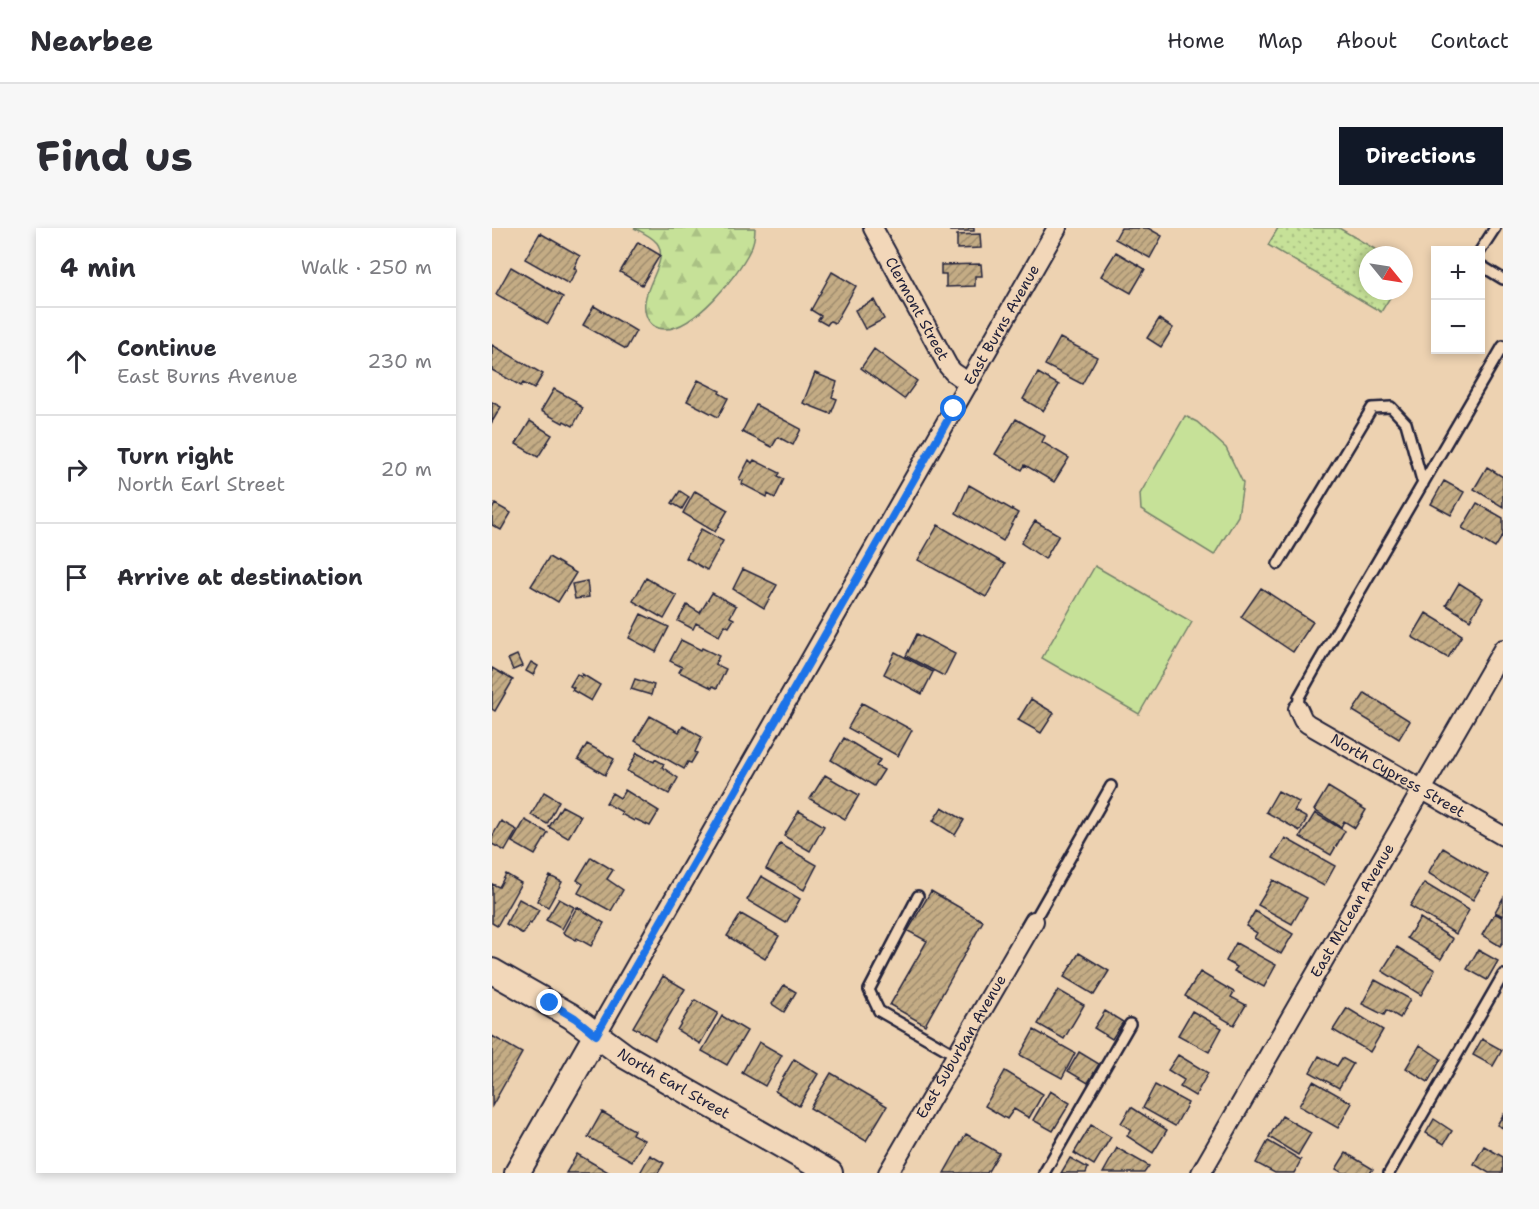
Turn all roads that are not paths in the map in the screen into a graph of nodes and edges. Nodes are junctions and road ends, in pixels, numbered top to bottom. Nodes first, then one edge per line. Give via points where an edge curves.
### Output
1 (873, 228) edge
2 (1057, 228) edge
3 (1495, 228) edge
4 (1483, 246) edge
5 (1485, 268) edge
6 (1503, 279) edge
7 (1503, 346) edge
8 (969, 383) junction
9 (1423, 484) junction
10 (1278, 564) dead end
11 (1503, 649) edge
12 (1298, 709) joint
13 (1111, 786) dead end
14 (1422, 790) junction
15 (1501, 830) edge
16 (918, 896) dead end
17 (1034, 921) joint
18 (492, 971) edge
19 (1503, 975) edge
20 (1130, 1024) dead end
21 (596, 1035) junction
22 (956, 1055) junction
23 (517, 1173) edge
24 (830, 1173) edge
25 (888, 1173) edge
26 (1044, 1173) edge
27 (1201, 1173) edge
28 (1389, 1173) edge

1 - 8 street, Clermont Street via 948,366
2 - 8 street, East Burns Avenue
3 - 4 lane
5 - 6 lane
7 - 9 lane
8 - 21 street, East Burns Avenue
9 - 10 lane via 1406,423 1391,406 1372,408
9 - 12 lane via 1300,695
11 - 14 street, East McLean Avenue
12 - 14 street, North Cypress Street via 1308,724
13 - 17 lane
14 - 15 street, North Cypress Street
14 - 27 street, East McLean Avenue
16 - 22 lane via 869,990 879,1011
17 - 22 street, East Suburban Avenue
18 - 21 street, North Earl Street via 572,1016
19 - 28 lane
20 - 26 lane
21 - 23 street, East Burns Avenue
21 - 24 street, North Earl Street via 625,1056
22 - 25 street, East Suburban Avenue

